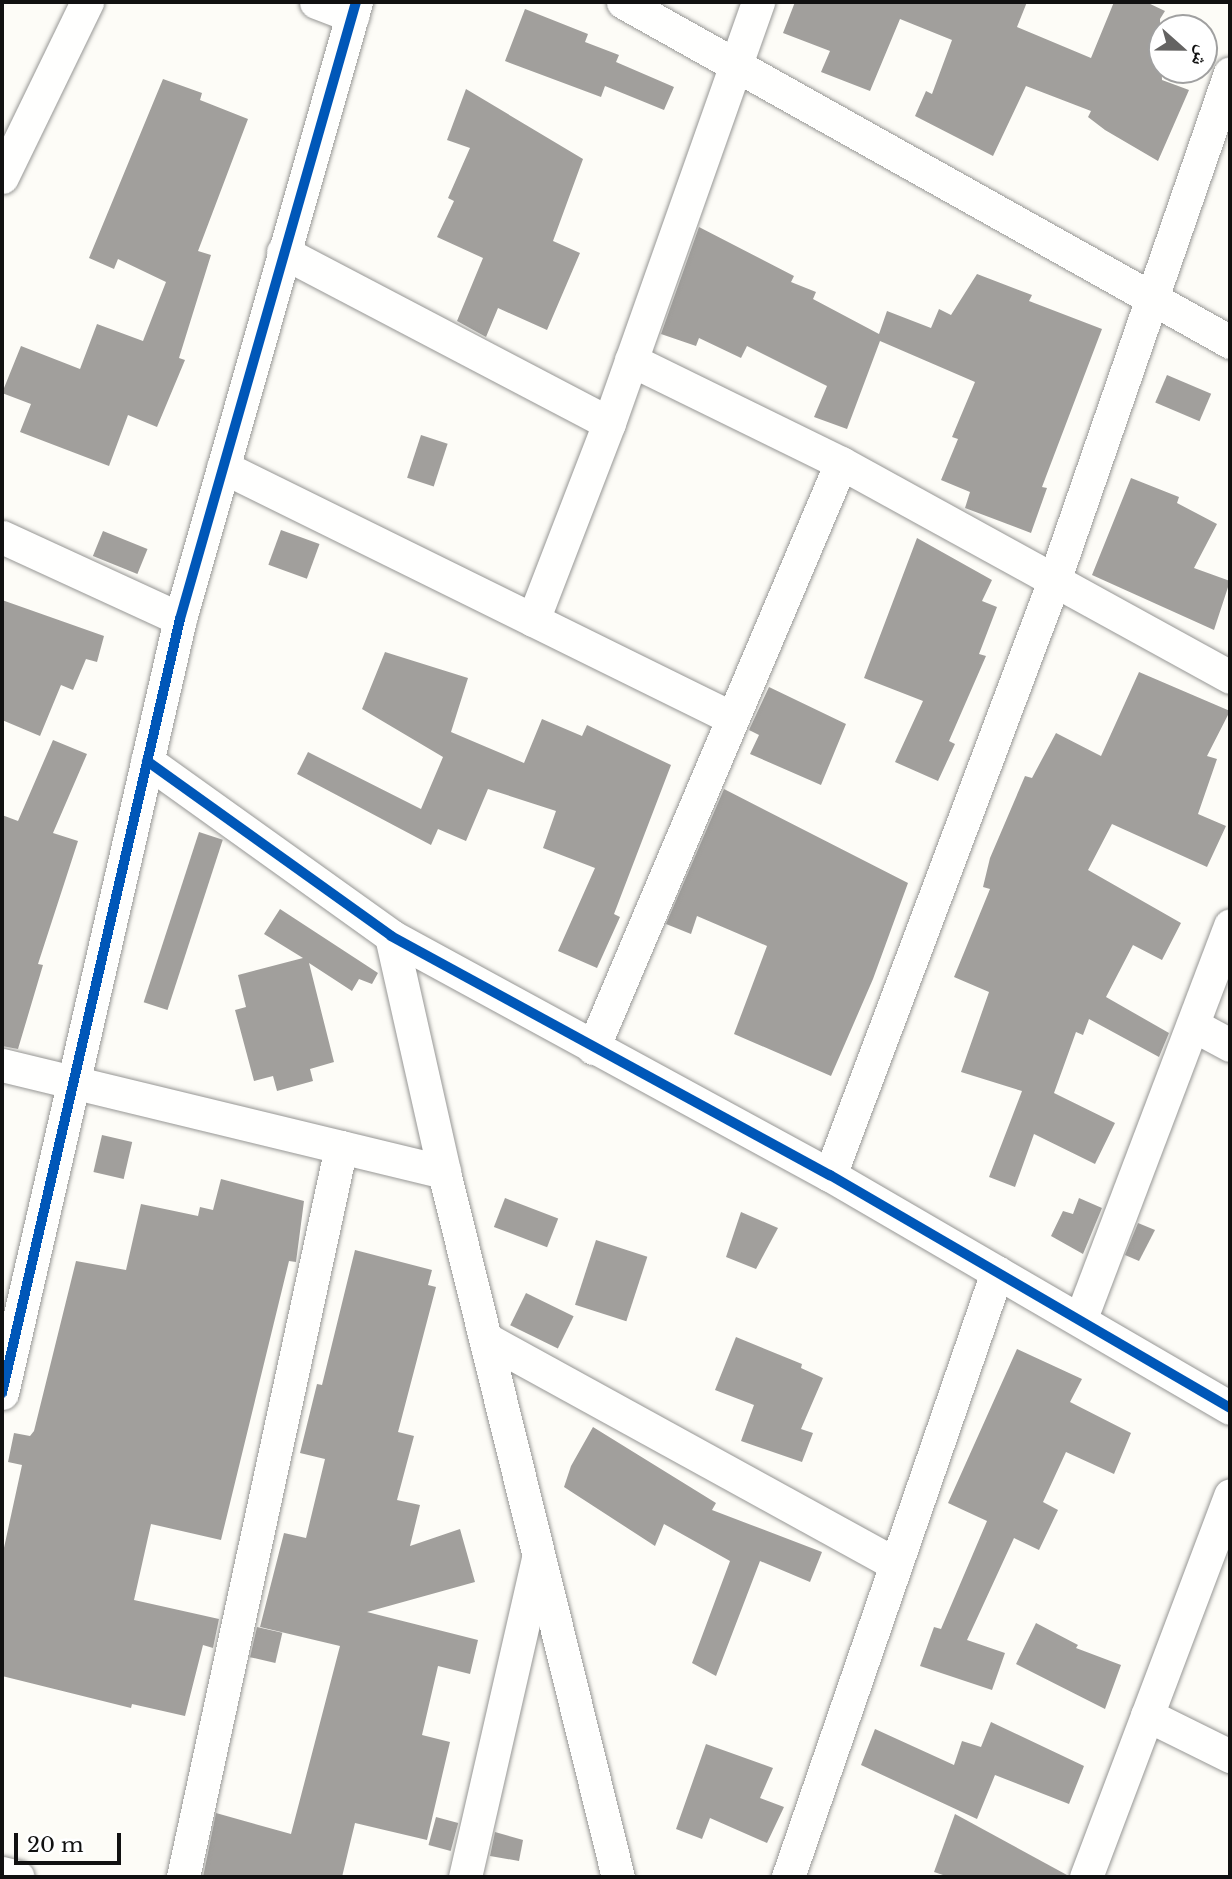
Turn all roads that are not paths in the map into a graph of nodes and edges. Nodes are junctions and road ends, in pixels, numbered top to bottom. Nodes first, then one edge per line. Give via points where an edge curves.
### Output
1 (87, 2) edge
2 (316, 2) edge
3 (623, 2) edge
4 (758, 2) edge
5 (354, 9) edge
6 (736, 64) junction
7 (1230, 73) edge
8 (2, 177) edge
9 (283, 252) junction
10 (1150, 298) junction
11 (1230, 342) edge
12 (631, 360) junction
13 (609, 423) junction
14 (841, 463) junction
15 (223, 467) junction
16 (2, 537) edge
17 (1055, 578) junction
18 (180, 619) junction
19 (533, 620) junction
20 (1230, 677) edge
21 (730, 718) junction
22 (147, 761) junction
23 (1230, 925) edge
24 (391, 936) junction
25 (1193, 1025) junction
26 (1230, 1045) edge
27 (593, 1048) junction
28 (2, 1065) edge
29 (72, 1081) junction
30 (341, 1147) junction
31 (443, 1172) junction
32 (830, 1175) junction
33 (998, 1272) junction
34 (1081, 1318) junction
35 (488, 1340) junction
36 (2, 1393) edge
37 (1230, 1408) edge
38 (1230, 1495) edge
39 (540, 1552) junction
40 (896, 1564) junction
41 (1147, 1715) junction
42 (1230, 1756) edge
43 (2, 1873) edge
44 (18, 1877) edge
45 (183, 1877) edge
46 (465, 1877) edge
47 (618, 1877) edge
48 (788, 1877) edge
49 (1086, 1877) edge

1 - 8 street
2 - 5 street
3 - 6 street
4 - 6 street
5 - 9 street
6 - 10 street
6 - 12 street
7 - 10 street
9 - 13 street
9 - 15 street
10 - 11 street
10 - 17 street
12 - 13 street
12 - 14 street
13 - 19 street
14 - 17 street
14 - 21 street
15 - 18 street
15 - 19 street
16 - 18 street
17 - 20 street
17 - 32 street
18 - 22 street
19 - 21 street
21 - 27 street
22 - 24 street
22 - 29 street
23 - 25 street
24 - 27 street
24 - 31 street
25 - 26 street
25 - 34 street
27 - 32 street
28 - 29 street
29 - 30 street
29 - 36 street
30 - 31 street
30 - 45 street
31 - 35 street
32 - 33 street
33 - 34 street
33 - 40 street
34 - 37 street
35 - 39 street
35 - 40 street
38 - 41 street
39 - 46 street
39 - 47 street
40 - 48 street
41 - 42 street
41 - 49 street
43 - 44 street

